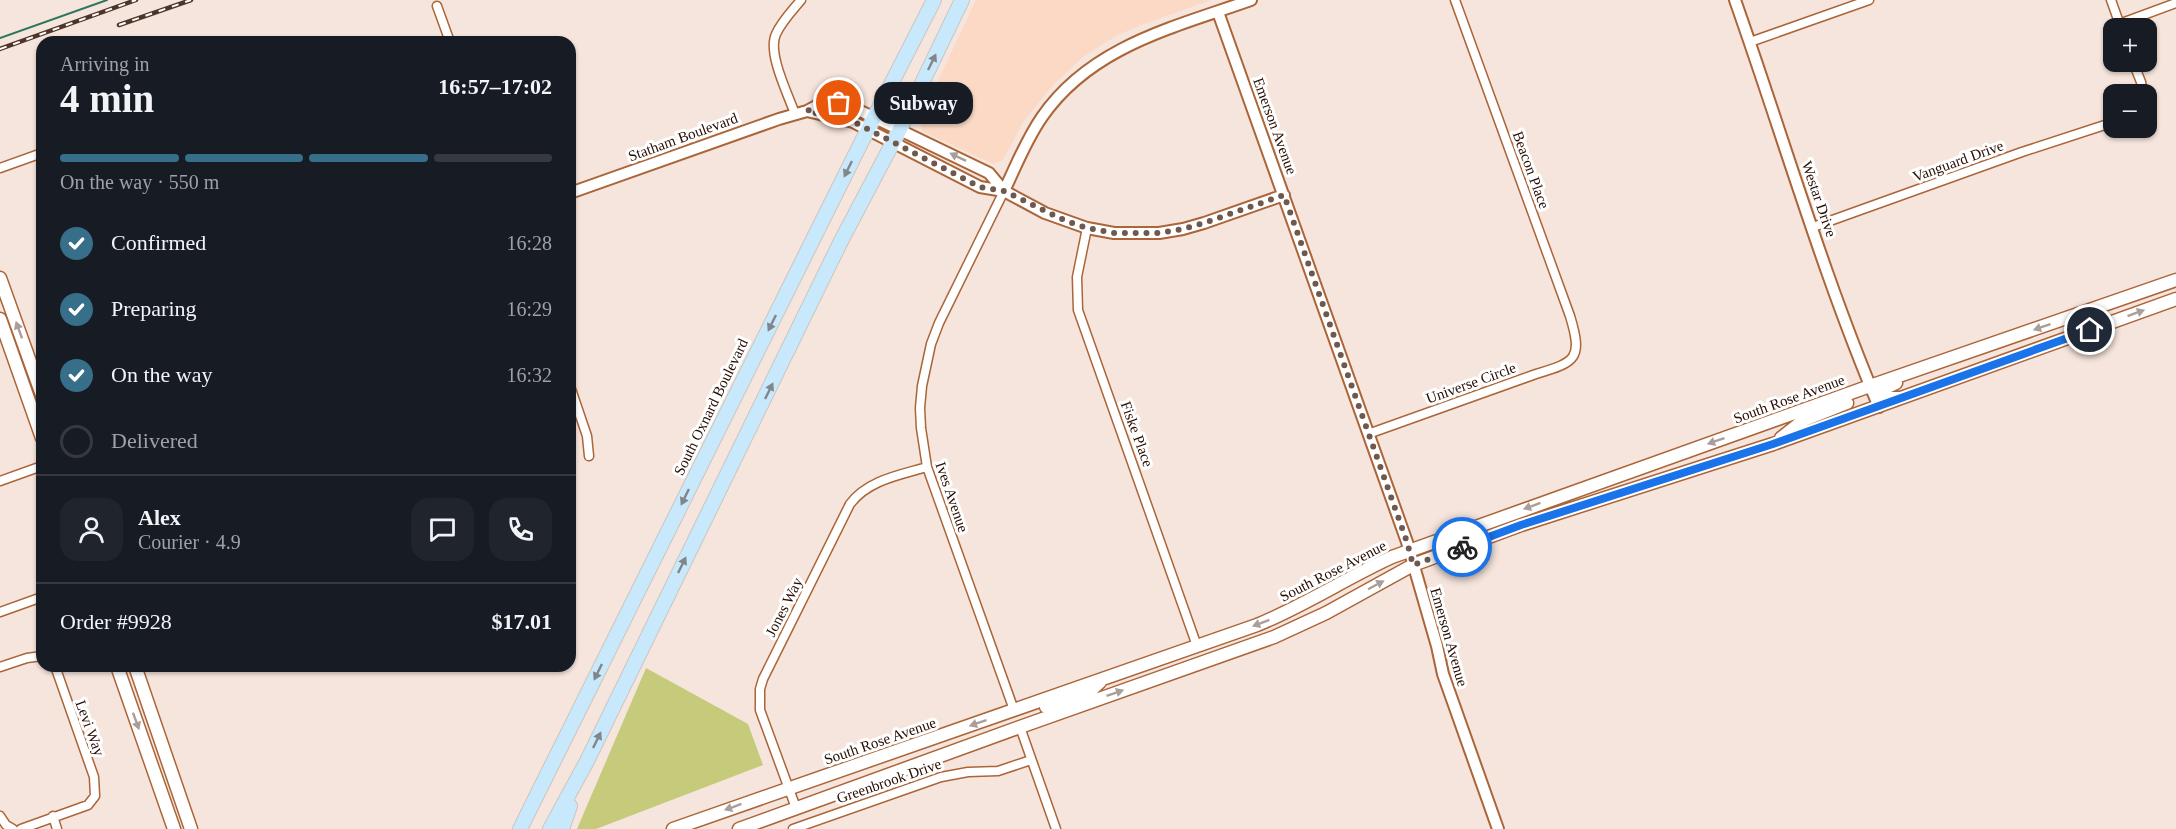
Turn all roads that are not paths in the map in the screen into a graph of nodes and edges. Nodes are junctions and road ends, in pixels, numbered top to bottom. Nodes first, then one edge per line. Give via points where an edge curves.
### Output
1 (801, 0) edge
2 (934, 0) edge
3 (962, 0) edge
4 (1251, 0) edge
5 (1455, 0) edge
6 (1736, 0) edge
7 (1869, 0) edge
8 (2111, 0) edge
9 (2176, 3) edge
10 (437, 6) dead end
11 (1218, 12) junction
12 (2117, 18) edge
13 (2139, 18) edge
14 (448, 36) edge
15 (1750, 42) junction
16 (795, 114) junction
17 (871, 123) junction
18 (2103, 126) edge
19 (900, 129) junction
20 (892, 143) junction
21 (36, 155) edge
22 (0, 168) edge
23 (576, 191) edge
24 (1004, 191) junction
25 (1284, 195) junction
26 (1087, 228) junction
27 (1813, 228) junction
28 (0, 278) edge
29 (2176, 279) edge
30 (2176, 299) edge
31 (0, 319) edge
32 (1576, 350) joint
33 (1931, 365) junction
34 (36, 373) edge
35 (1870, 386) junction
36 (36, 387) edge
37 (24, 388) junction
38 (1903, 398) junction
39 (576, 404) edge
40 (1879, 407) junction
41 (36, 421) edge
42 (1368, 434) junction
43 (1773, 444) junction
44 (589, 456) dead end
45 (927, 467) junction
46 (36, 468) edge
47 (0, 481) edge
48 (1409, 551) junction
49 (1413, 565) junction
50 (36, 599) edge
51 (0, 612) edge
52 (1197, 646) junction
53 (36, 656) edge
54 (0, 667) edge
55 (57, 672) edge
56 (119, 672) edge
57 (134, 672) edge
58 (137, 672) edge
59 (1105, 677) junction
60 (139, 679) junction
61 (1014, 710) junction
62 (1020, 727) junction
63 (1031, 760) junction
64 (586, 761) junction
65 (788, 788) junction
66 (796, 808) junction
67 (0, 816) edge
68 (53, 816) junction
69 (11, 828) edge
70 (521, 828) edge
71 (21, 829) edge
72 (57, 829) edge
73 (174, 829) edge
74 (191, 829) edge
75 (550, 829) edge
76 (562, 829) edge
77 (673, 829) edge
78 (739, 829) edge
79 (793, 829) edge
80 (1056, 829) edge
81 (1498, 829) edge

1 - 16 street via 785,19 773,43
2 - 17 main road, South Oxnard Boulevard
19 -> 3 main road
4 - 11 street
5 - 32 street, Beacon Place via 1570,316
6 - 15 street, Westar Drive
7 - 15 street
8 - 12 street
9 - 13 street
10 - 14 street
11 - 24 street via 1137,41 1085,72 1042,116
11 - 25 street, Emerson Avenue
15 - 27 street, Westar Drive
16 - 17 street, Statham Boulevard via 824,102 839,103 850,106
16 - 23 street, Statham Boulevard
17 - 19 street, Statham Boulevard
17 - 20 street, Statham Boulevard
17 -> 70 main road, South Oxnard Boulevard
18 - 27 street, Vanguard Drive
19 - 20 main road
24 -> 19 street, Statham Boulevard via 990,173
20 - 24 street, Statham Boulevard via 980,187
64 -> 20 main road
21 - 22 street
24 - 26 street, Statham Boulevard via 1045,213
24 - 45 street, Ives Avenue via 931,344 921,408
25 - 26 street, Statham Boulevard via 1183,229 1135,234
25 - 42 street, Emerson Avenue
26 - 52 street, Fiske Place via 1077,277 1078,310
27 - 35 street, Westar Drive
34 -> 28 main road
29 -> 33 main road, South Rose Avenue
38 -> 30 main road, South Rose Avenue
31 - 37 main road
32 - 42 street, Universe Circle via 1561,367
33 - 35 main road, South Rose Avenue
33 - 38 main road via 1881,392 1885,398
35 - 40 street, Westar Drive
35 - 43 main road via 1865,395 1804,420
35 -> 48 main road, South Rose Avenue
36 - 37 street
37 - 41 main road
38 - 40 main road, South Rose Avenue
39 - 44 street
40 - 43 main road, South Rose Avenue
42 - 48 street, Emerson Avenue
43 - 49 main road, South Rose Avenue via 1521,525
45 - 61 street, Ives Avenue
45 - 65 street, Jones Way via 871,485 856,496 763,679 760,710
46 - 47 street
48 - 49 street, Emerson Avenue
48 -> 52 main road, South Rose Avenue via 1358,572 1282,615
62 -> 49 main road, South Rose Avenue via 1287,632
49 - 81 street, Emerson Avenue via 1443,674
50 - 51 street
52 - 59 main road, South Rose Avenue
53 - 54 street
55 - 68 street, Levi Way via 96,791 93,800
56 -> 73 main road
57 - 60 main road
58 - 60 main road
59 - 61 main road, South Rose Avenue
59 - 62 main road via 1088,693 1029,713
60 - 74 main road
61 -> 65 main road, South Rose Avenue
62 - 63 street
62 - 66 main road, South Rose Avenue
63 - 79 street, Greenbrook Drive via 998,771 941,777
63 - 80 street
64 - 75 main road
64 - 76 main road
65 - 66 street, Jones Way
65 -> 77 main road, South Rose Avenue
66 - 78 main road, South Rose Avenue
67 - 69 street
68 - 71 street
68 - 72 street

